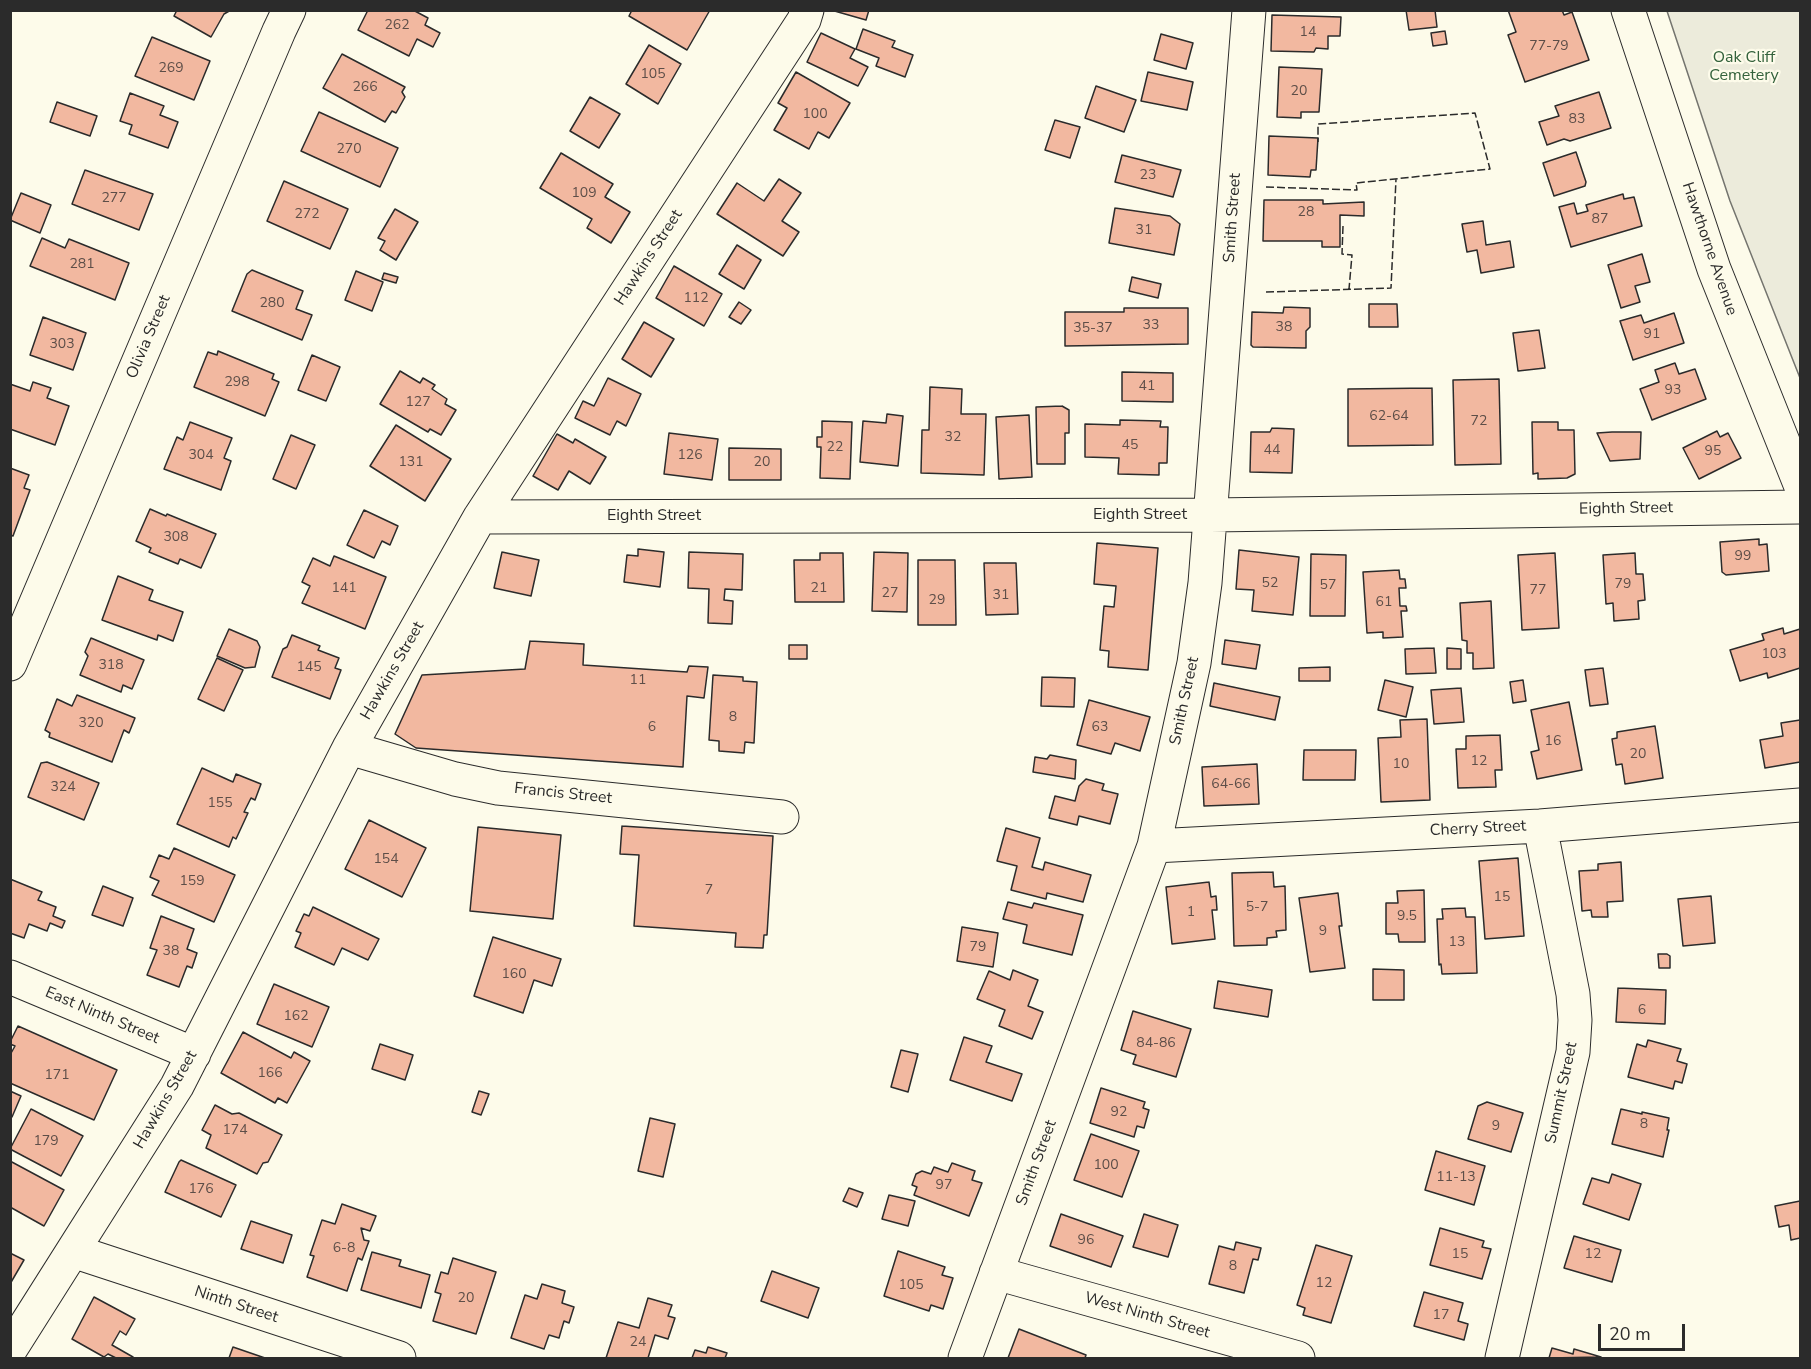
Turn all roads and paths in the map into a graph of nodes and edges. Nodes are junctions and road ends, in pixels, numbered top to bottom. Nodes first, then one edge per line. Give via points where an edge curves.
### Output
1 (289, 10) edge
2 (807, 10) edge
3 (1249, 10) edge
4 (1628, 10) edge
5 (1800, 484) edge
6 (1800, 507) edge
7 (1210, 515) junction
8 (480, 517) junction
9 (10, 664) edge
10 (349, 748) junction
11 (1800, 805) edge
12 (782, 817) dead end
13 (1540, 826) junction
14 (1154, 846) junction
15 (10, 977) edge
16 (194, 1054) junction
17 (73, 1251) junction
18 (996, 1273) junction
19 (15, 1334) edge
20 (399, 1359) edge
21 (965, 1359) edge
22 (1298, 1359) edge
23 (1502, 1359) edge

1 - 9 street, Olivia Street
2 - 8 street, Hawkins Street
3 - 7 street, Smith Street
4 - 5 street, Hawthorne Avenue via 1714,269
6 - 7 street, Eighth Street
7 - 8 street, Eighth Street
7 - 14 street, Smith Street via 1194,663
8 - 10 street, Hawkins Street
10 - 12 street, Francis Street via 498,788
10 - 16 street, Hawkins Street
11 - 13 street, Cherry Street
13 - 14 street, Cherry Street
13 - 23 street, Summit Street via 1572,994 1574,1030
14 - 18 street, Smith Street
15 - 16 street, East Ninth Street
16 - 17 street, Hawkins Street
17 - 19 street, Hawkins Street
17 - 20 street, Ninth Street
18 - 21 street, Smith Street
18 - 22 street, West Ninth Street

